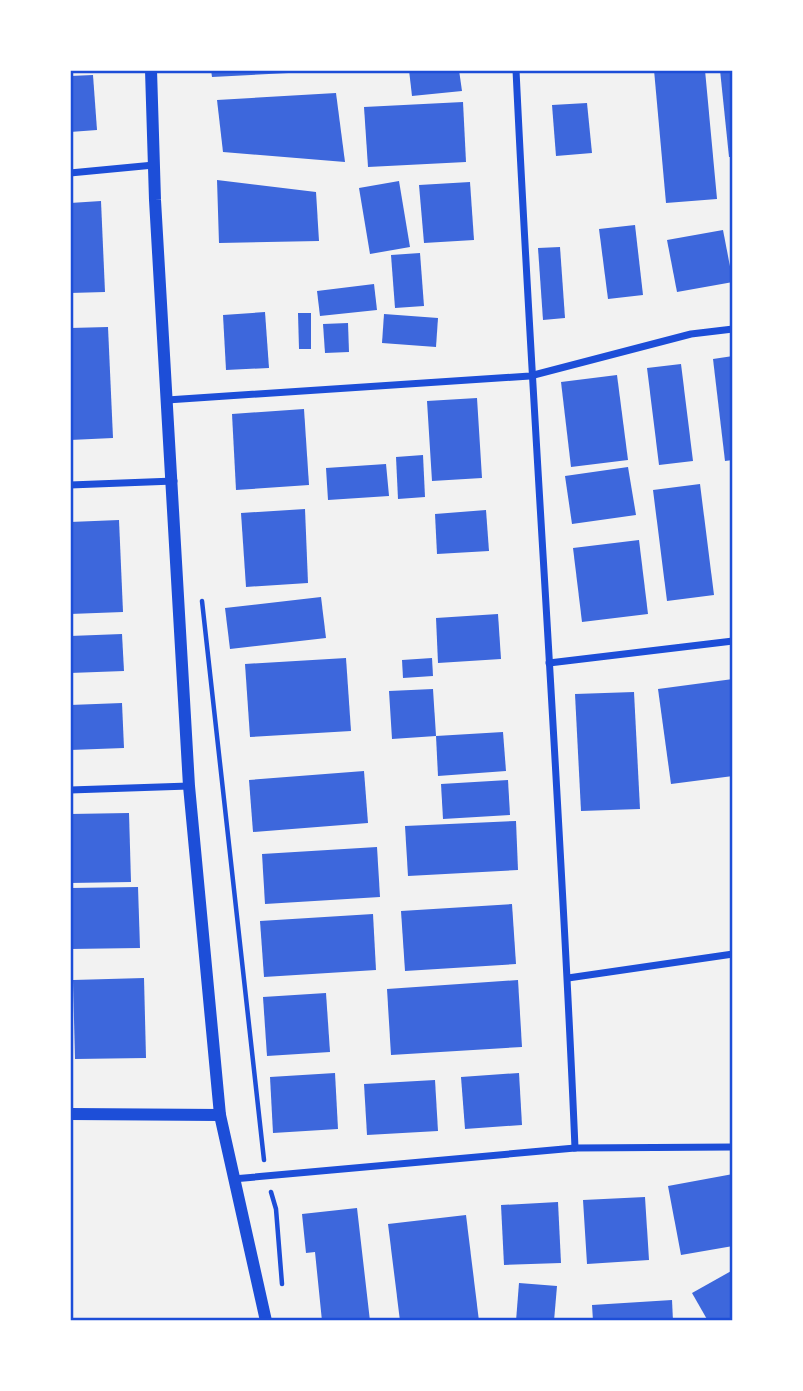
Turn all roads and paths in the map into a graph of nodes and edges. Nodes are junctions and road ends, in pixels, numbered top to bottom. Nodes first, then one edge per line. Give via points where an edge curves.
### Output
1 (151, 70) edge
2 (516, 70) edge
3 (154, 165) junction
4 (70, 173) edge
5 (733, 328) edge
6 (530, 376) junction
7 (167, 400) junction
8 (174, 481) junction
9 (70, 485) edge
10 (201, 593) dead end
11 (733, 641) edge
12 (550, 663) junction
13 (189, 786) junction
14 (70, 790) edge
15 (733, 954) edge
16 (568, 978) junction
17 (70, 1114) edge
18 (220, 1115) junction
19 (733, 1147) edge
20 (575, 1148) junction
21 (266, 1177) junction
22 (233, 1179) junction
23 (283, 1296) dead end
24 (267, 1321) edge

1 - 3 street
2 - 6 street
3 - 4 street
3 - 7 street
5 - 6 street via 691,334
6 - 7 street
6 - 12 street
7 - 8 street
8 - 9 street
8 - 13 street
10 - 21 path
11 - 12 street
12 - 16 street
13 - 14 street
13 - 18 street
15 - 16 street
16 - 20 street
17 - 18 street
18 - 22 street
19 - 20 street
20 - 21 street
21 - 22 street
21 - 23 path via 276,1209
22 - 24 street

